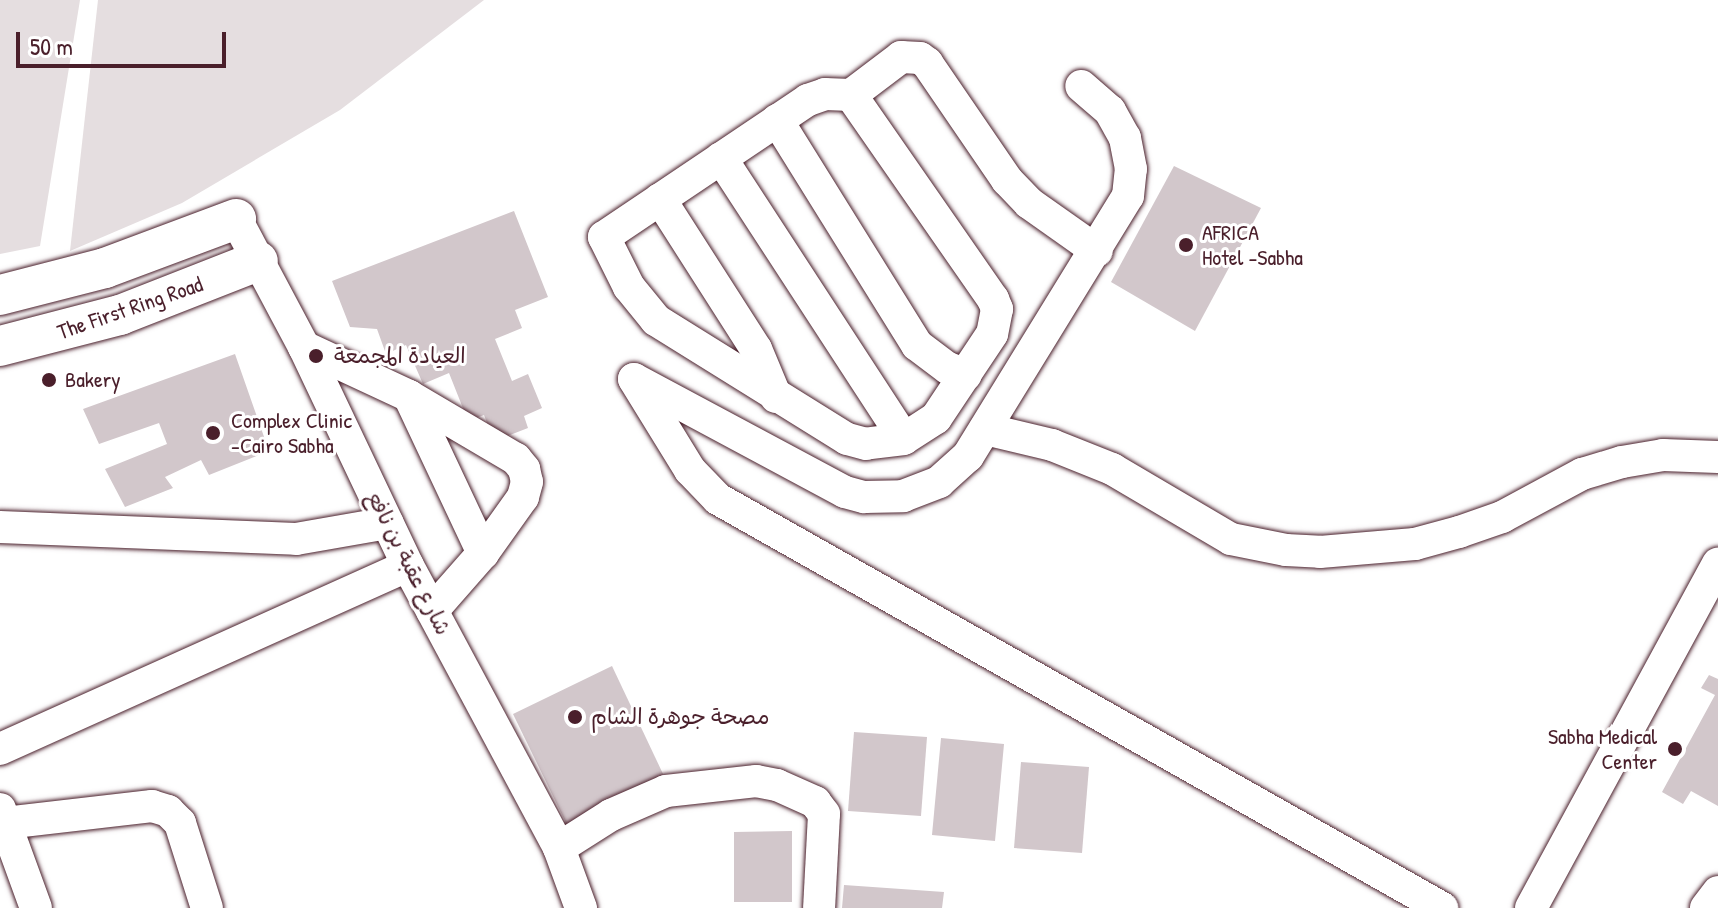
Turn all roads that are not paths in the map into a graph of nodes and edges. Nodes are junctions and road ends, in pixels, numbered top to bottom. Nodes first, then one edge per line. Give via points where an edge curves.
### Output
1 (1081, 86) dead end
2 (851, 95) junction
3 (777, 120) junction
4 (721, 158) junction
5 (660, 199) junction
6 (236, 219) joint
7 (1097, 251) junction
8 (258, 261) junction
9 (0, 295) edge
10 (0, 346) edge
11 (304, 347) junction
12 (966, 375) junction
13 (409, 396) junction
14 (776, 397) junction
15 (985, 429) junction
16 (904, 439) junction
17 (1718, 457) edge
18 (388, 523) junction
19 (0, 527) edge
20 (483, 553) junction
21 (1718, 564) edge
22 (408, 566) junction
23 (432, 611) junction
24 (0, 749) edge
25 (3, 816) edge
26 (559, 848) junction
27 (1718, 892) edge
28 (36, 908) edge
29 (207, 908) edge
30 (581, 908) edge
31 (819, 908) edge
32 (1442, 908) edge
33 (1531, 908) edge
34 (1706, 908) edge

1 - 7 street via 1118,124 1131,169 1124,209
2 - 3 street via 816,96
2 - 7 street via 893,61 920,58 1007,180 1053,223
2 - 12 street via 993,299 995,327
3 - 4 street
3 - 12 street via 917,345
4 - 5 street
4 - 16 street
5 - 14 street via 756,349
5 - 14 street via 604,237 629,287 656,320
6 - 8 street, شارع عقبة بن نافع
6 - 9 main road, The First Ring Road via 105,268
7 - 15 street
8 - 10 main road, The First Ring Road via 120,315
8 - 11 street, شارع عقبة بن نافع
11 - 13 street
11 - 18 street, شارع عقبة بن نافع
12 - 16 street via 936,418
13 - 20 street
13 - 20 street via 516,459 524,469 523,497
14 - 16 street via 847,439 866,444
15 - 17 street via 1052,445 1102,465 1231,539 1320,552 1415,544 1459,532 1502,517 1582,474 1622,462 1663,455
15 - 32 street via 968,456 939,482 903,496 864,497 827,484 634,379 690,470 718,499
18 - 19 street via 296,539
18 - 22 street, شارع عقبة بن نافع
20 - 23 street
21 - 33 street
22 - 23 street, شارع عقبة بن نافع
22 - 24 street
23 - 26 street, شارع عقبة بن نافع
25 - 28 street
25 - 29 street via 152,806 168,811 183,831
26 - 30 street, شارع عقبة بن نافع
26 - 31 street via 611,815 666,791 756,781 777,785 815,802 824,814
27 - 34 street

